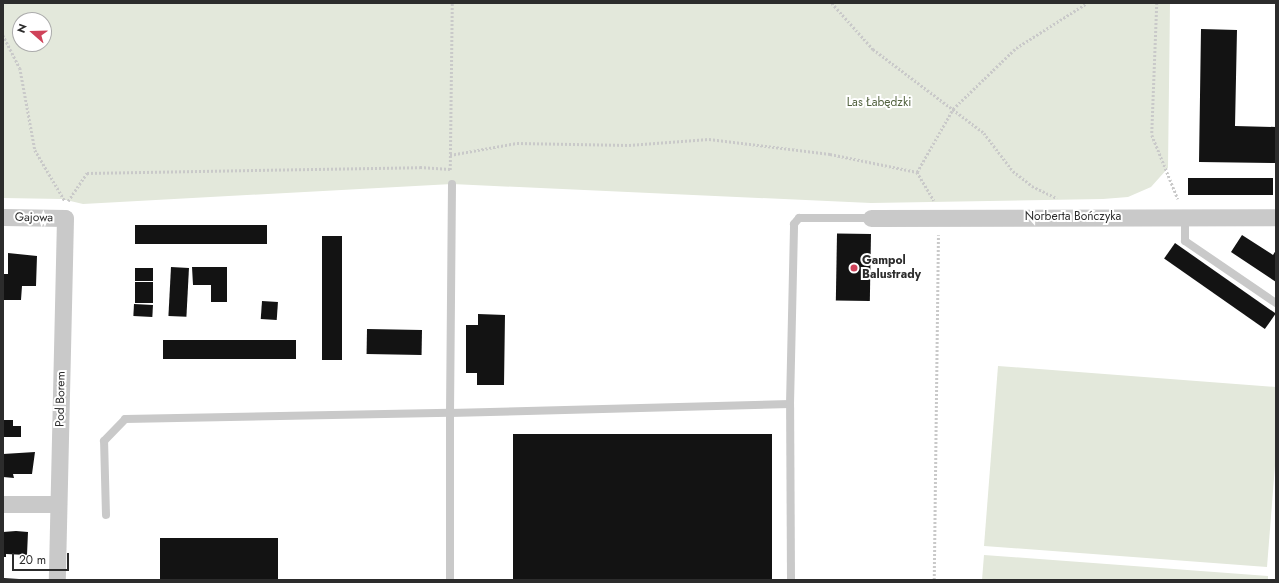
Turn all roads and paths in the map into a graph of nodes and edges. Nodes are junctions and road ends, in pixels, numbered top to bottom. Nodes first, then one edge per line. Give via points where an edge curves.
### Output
1 (452, 3) edge
2 (832, 3) edge
3 (1087, 3) edge
4 (1157, 3) edge
5 (3, 35) edge
6 (953, 109) junction
7 (450, 155) junction
8 (450, 169) junction
9 (917, 172) junction
10 (452, 184) joint
11 (1061, 200) dead end
12 (3, 217) edge
13 (1276, 217) edge
14 (65, 218) joint
15 (871, 218) joint
16 (938, 218) junction
17 (1186, 218) junction
18 (1276, 303) edge
19 (790, 404) junction
20 (450, 413) junction
21 (3, 504) edge
22 (58, 504) junction
23 (106, 515) dead end
24 (57, 580) edge
25 (450, 580) edge
26 (791, 580) edge
27 (934, 580) edge

1 - 7 path
2 - 6 path via 873,49
3 - 6 path via 1016,48
4 - 17 path via 1152,135
5 - 8 path via 20,68 35,150 66,204 87,174 420,167
6 - 9 path
6 - 11 path via 984,133 1013,171 1032,186
7 - 8 path
7 - 9 path via 517,143 629,144 709,139 830,154
8 - 10 path
9 - 16 path via 934,200
10 - 20 lane
12 - 14 street, Gajowa
13 - 17 street, Norberta Bończyka
14 - 22 street, Pod Borem
15 - 16 street, Norberta Bończyka
15 - 19 lane via 799,218 794,224
16 - 17 street, Norberta Bończyka
16 - 27 path
17 - 18 lane via 1185,241
19 - 20 lane
19 - 26 lane
20 - 23 lane via 125,419 104,441
20 - 25 lane
21 - 22 street
22 - 24 street, Pod Borem

